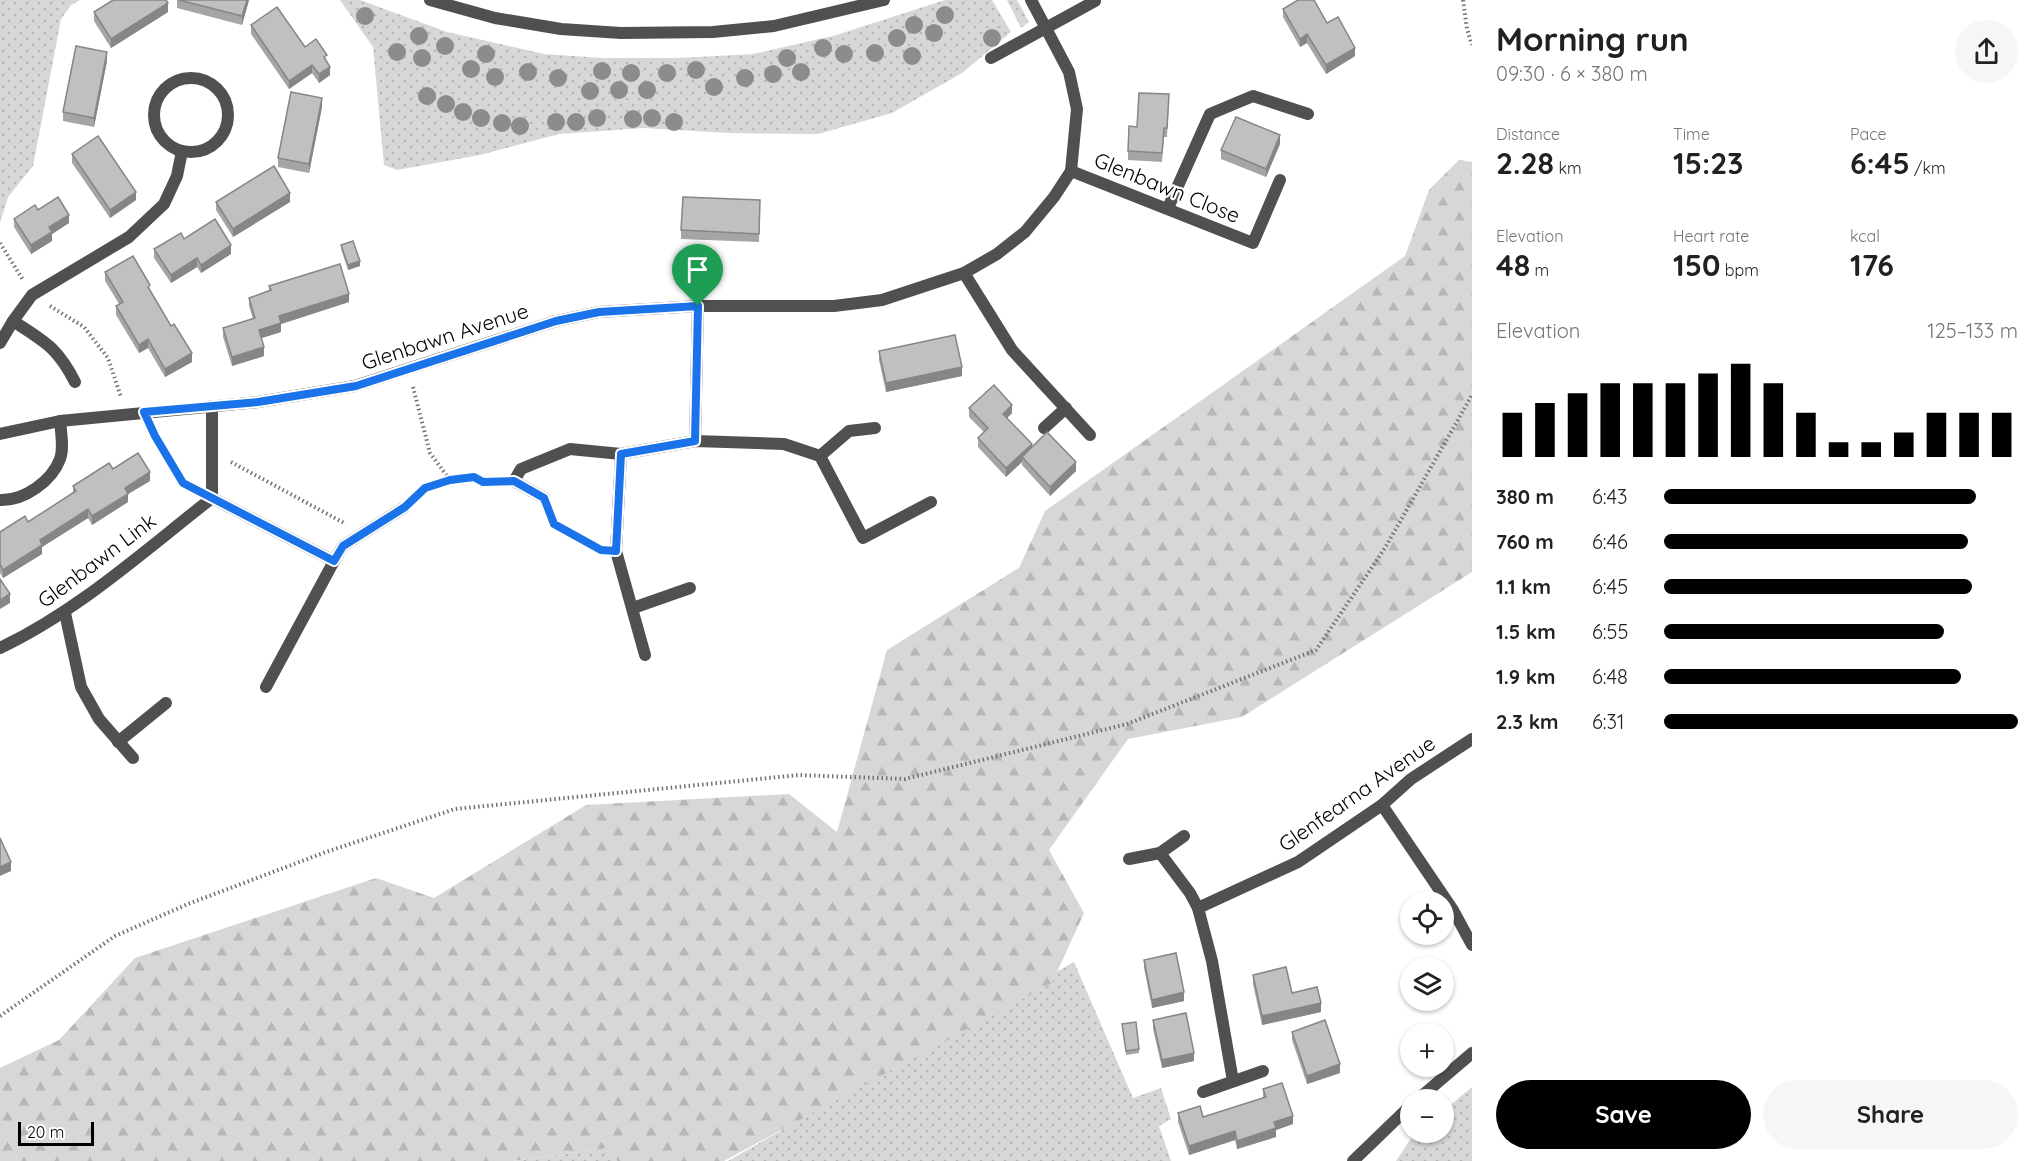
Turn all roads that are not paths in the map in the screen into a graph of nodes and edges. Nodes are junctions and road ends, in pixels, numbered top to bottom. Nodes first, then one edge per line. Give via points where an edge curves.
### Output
1 (430, 0) edge
2 (884, 0) edge
3 (1031, 0) edge
4 (1095, 1) edge
5 (1046, 28) junction
6 (991, 58) dead end
7 (1308, 114) dead end
8 (182, 151) junction
9 (1071, 171) junction
10 (1280, 180) dead end
11 (1168, 208) junction
12 (964, 273) junction
13 (698, 306) junction
14 (13, 321) junction
15 (0, 343) edge
16 (75, 382) dead end
17 (212, 406) junction
18 (1066, 408) junction
19 (60, 421) junction
20 (1044, 428) dead end
21 (875, 429) dead end
22 (0, 434) edge
23 (1090, 435) dead end
24 (695, 441) junction
25 (621, 454) junction
26 (820, 456) junction
27 (212, 498) junction
28 (544, 498) road end
29 (0, 500) edge
30 (931, 502) dead end
31 (405, 507) road end
32 (334, 561) junction
33 (690, 588) dead end
34 (633, 608) junction
35 (65, 613) junction
36 (0, 648) edge
37 (645, 655) dead end
38 (266, 687) dead end
39 (166, 703) dead end
40 (1472, 739) edge
41 (118, 742) junction
42 (133, 758) dead end
43 (1382, 805) junction
44 (1184, 836) dead end
45 (1160, 853) junction
46 (1129, 859) dead end
47 (1198, 908) junction
48 (1472, 945) edge
49 (1472, 1053) edge
50 (1263, 1071) dead end
51 (1233, 1081) junction
52 (1430, 1089) edge
53 (1203, 1092) dead end
54 (1400, 1116) edge
55 (1353, 1161) edge

1 - 2 street via 506,20 621,33 713,33 774,26
3 - 5 street, Glenbawn Avenue
4 - 5 street
5 - 6 street
5 - 9 street, Glenbawn Avenue via 1069,72 1077,109
7 - 11 street via 1253,96 1210,114
8 - 8 street via 206,149 216,142 225,126 227,108 222,96 214,87 192,78 169,85 160,94 154,117 162,139
8 - 14 street via 177,176 164,204 129,237 32,295
9 - 11 street, Glenbawn Close
9 - 12 street, Glenbawn Avenue via 1025,232
10 - 11 street, Glenbawn Close via 1253,243
12 - 13 street, Glenbawn Avenue via 882,300 834,306
12 - 18 street via 1012,350
13 - 17 street, Glenbawn Avenue via 599,312 556,321 356,386
13 - 24 street
14 - 15 street
14 - 16 street via 49,344 64,360
17 - 19 street, Glenbawn Avenue
17 - 27 street
18 - 20 street
18 - 23 street
19 - 22 street, Glenbawn Avenue
19 - 29 street via 61,457 53,474 30,492 8,501
21 - 26 street via 849,431
24 - 25 street
24 - 26 street via 784,444
25 - 28 street via 570,449 521,469 514,481
25 - 34 street via 616,551
26 - 30 street via 863,538
27 - 32 street
27 - 35 street, Glenbawn Link
31 - 32 street via 343,546
32 - 38 street
33 - 34 street
34 - 37 street
35 - 36 street, Glenbawn Link
35 - 41 street via 81,687
39 - 41 street
40 - 43 street, Glenfearna Avenue via 1411,779
41 - 42 street
43 - 47 street, Glenfearna Avenue via 1298,862
43 - 48 street
44 - 45 street
45 - 46 street
45 - 47 street
47 - 51 street via 1212,961
49 - 52 street
50 - 51 street
51 - 53 street
54 - 55 street

